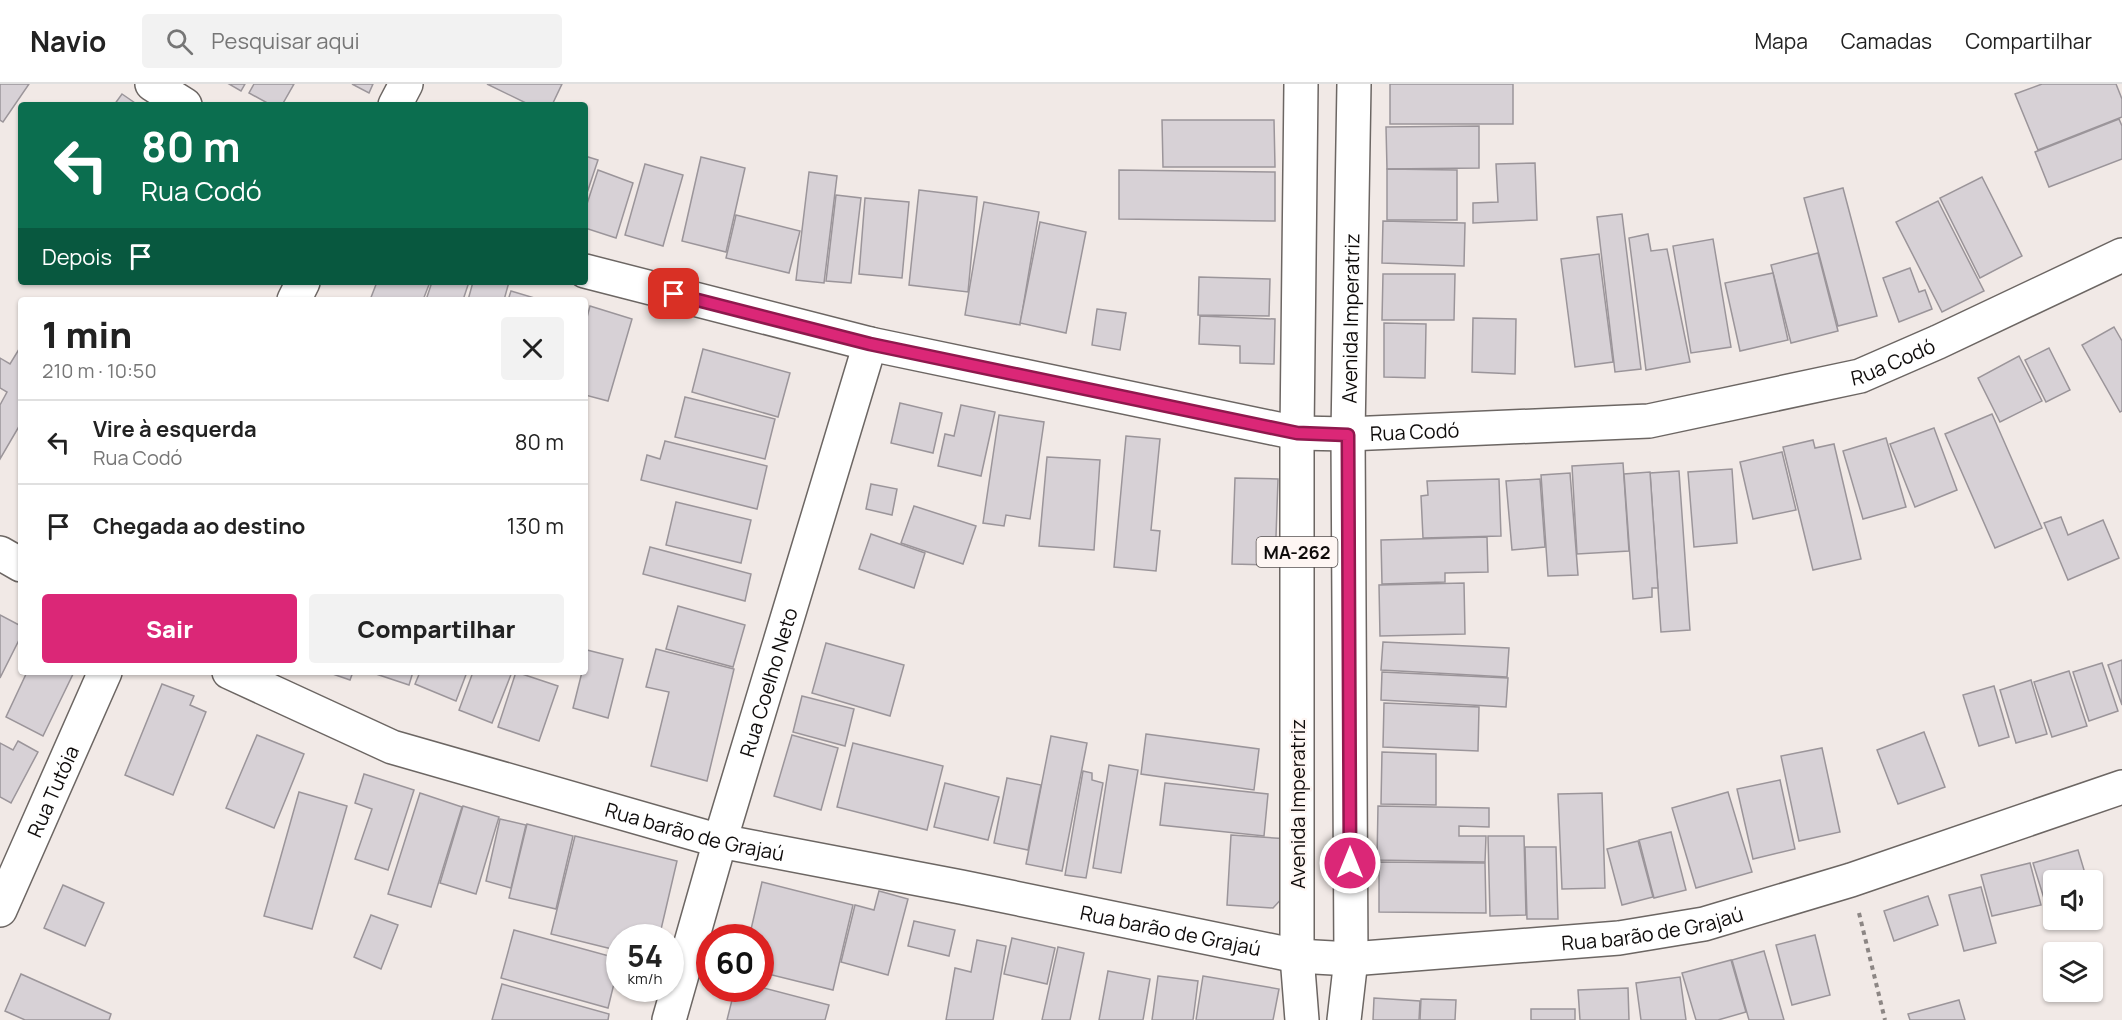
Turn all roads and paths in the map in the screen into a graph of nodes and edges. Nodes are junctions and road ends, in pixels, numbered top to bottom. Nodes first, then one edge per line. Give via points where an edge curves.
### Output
1 (153, 84) edge
2 (406, 84) edge
3 (1301, 84) edge
4 (1354, 84) edge
5 (180, 102) edge
6 (397, 102) edge
7 (2122, 255) edge
8 (588, 272) edge
9 (870, 344) junction
10 (1297, 433) junction
11 (1348, 435) junction
12 (0, 553) edge
13 (18, 563) edge
14 (104, 675) edge
15 (236, 675) edge
16 (2122, 787) edge
17 (720, 841) junction
18 (1851, 880) junction
19 (0, 910) edge
20 (1297, 956) junction
21 (1351, 958) junction
22 (669, 1020) edge
23 (1302, 1020) edge
24 (1344, 1020) edge
25 (1885, 1020) edge

1 - 5 street
2 - 6 street
3 - 10 street, Avenida Imperatriz / MA-262
4 - 11 street, Avenida Imperatriz
7 - 11 street, Rua Codó via 1860,376 1649,421
8 - 9 street, Rua Codó
9 - 10 street, Rua Codó
9 - 17 street, Rua Coelho Neto
10 - 11 street, Rua Codó
10 - 20 street, Avenida Imperatriz / MA-262
11 - 21 street, Avenida Imperatriz
12 - 13 street
14 - 19 street, Rua Tutóia
15 - 17 street, Rua barão de Grajaú via 392,747
16 - 18 street, Rua barão de Grajaú
17 - 20 street, Rua barão de Grajaú
17 - 22 street, Rua Coelho Neto
18 - 21 street, Rua barão de Grajaú via 1704,924 1619,938
18 - 25 path
20 - 21 street, Rua barão de Grajaú
20 - 23 street, Avenida Imperatriz / MA-262
21 - 24 street, Avenida Imperatriz

